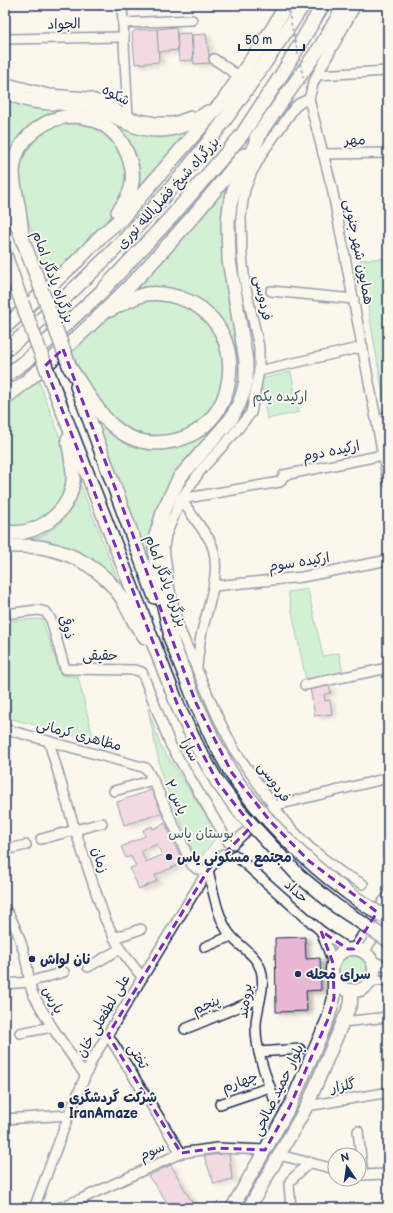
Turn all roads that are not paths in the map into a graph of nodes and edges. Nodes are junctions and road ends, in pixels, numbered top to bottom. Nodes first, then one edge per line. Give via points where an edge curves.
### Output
1 (122, 5) edge
2 (288, 5) edge
3 (303, 5) edge
4 (324, 5) edge
5 (345, 5) edge
6 (356, 5) edge
7 (192, 20) dead end
8 (123, 23) junction
9 (124, 38) junction
10 (5, 39) edge
11 (214, 59) dead end
12 (388, 71) edge
13 (316, 75) junction
14 (240, 77) junction
15 (5, 80) edge
16 (5, 91) edge
17 (309, 99) junction
18 (224, 100) junction
19 (192, 116) dead end
20 (128, 117) junction
21 (261, 132) junction
22 (323, 154) junction
23 (388, 154) edge
24 (5, 193) edge
25 (102, 235) junction
26 (23, 242) junction
27 (5, 255) edge
28 (5, 278) edge
29 (271, 291) dead end
30 (354, 299) junction
31 (22, 303) junction
32 (100, 316) junction
33 (5, 327) edge
34 (362, 347) junction
35 (5, 351) edge
36 (70, 368) junction
37 (259, 371) junction
38 (5, 376) edge
39 (5, 398) edge
40 (62, 412) junction
41 (388, 415) edge
42 (378, 423) junction
43 (384, 441) edge
44 (383, 455) junction
45 (388, 482) edge
46 (181, 499) junction
47 (5, 532) edge
48 (5, 545) edge
49 (388, 560) edge
50 (214, 586) junction
51 (5, 614) edge
52 (173, 645) junction
53 (157, 655) junction
54 (197, 667) junction
55 (388, 668) edge
56 (65, 669) joint
57 (134, 670) joint
58 (305, 685) dead end
59 (5, 730) edge
60 (49, 742) junction
61 (146, 768) joint
62 (388, 778) edge
63 (153, 780) junction
64 (114, 791) dead end
65 (273, 806) junction
66 (102, 823) dead end
67 (388, 829) edge
68 (75, 830) junction
69 (41, 839) dead end
70 (231, 844) junction
71 (26, 845) dead end
72 (5, 850) edge
73 (223, 854) junction
74 (235, 855) junction
75 (388, 855) edge
76 (208, 870) junction
77 (363, 884) dead end
78 (388, 897) edge
79 (5, 909) edge
80 (388, 915) edge
81 (388, 919) edge
82 (141, 929) dead end
83 (321, 931) junction
84 (231, 936) junction
85 (114, 938) junction
86 (388, 940) edge
87 (205, 947) dead end
88 (120, 949) junction
89 (359, 952) junction
90 (333, 963) junction
91 (88, 967) dead end
92 (388, 968) edge
93 (64, 972) dead end
94 (142, 977) junction
95 (334, 979) junction
96 (388, 980) edge
97 (370, 981) junction
98 (29, 982) junction
99 (5, 984) edge
100 (351, 990) junction
101 (260, 998) junction
102 (388, 1017) edge
103 (343, 1022) junction
104 (52, 1027) junction
105 (185, 1029) dead end
106 (20, 1033) dead end
107 (108, 1035) junction
108 (300, 1049) dead end
109 (259, 1052) junction
110 (85, 1075) junction
111 (270, 1087) junction
112 (384, 1093) dead end
113 (275, 1101) dead end
114 (220, 1104) dead end
115 (307, 1106) junction
116 (69, 1115) junction
117 (5, 1119) edge
118 (358, 1131) dead end
119 (359, 1147) edge
120 (265, 1150) junction
121 (180, 1153) junction
122 (279, 1155) junction
123 (310, 1162) junction
124 (327, 1167) edge
125 (388, 1174) edge
126 (367, 1175) edge
127 (34, 1208) edge
128 (58, 1208) edge
129 (232, 1208) edge
130 (249, 1208) edge
131 (291, 1208) edge

1 - 8 street
2 - 14 highway
3 - 35 highway, بزرگراه شیخ فضل‌الله نوری via 222,124 160,201 93,272
4 - 38 highway, بزرگراه شیخ فضل‌الله نوری via 241,136 173,215 100,293 27,360
5 - 21 highway via 321,46
6 - 13 street
7 - 8 street
8 - 9 street
9 - 10 street, الجواد
9 - 20 street
11 - 14 street
12 - 13 street
13 - 17 street
14 - 18 highway
15 - 20 street, شکوه via 49,94 88,97 105,102
16 - 18 highway via 39,102 81,104 98,108 131,124 159,130 187,125
17 - 22 street, همایون‌ شهر جنوبی
17 - 37 street, فردوسی via 295,107 263,152 245,189 241,217 242,255 245,284 259,347
18 - 25 highway via 122,218
19 - 20 street, شکوه via 174,122 155,122
21 - 32 highway via 182,229
21 - 52 highway via 234,186 228,221 229,260 246,361 246,381 231,419 180,477 164,508 155,539 157,576
22 - 23 street, مهر
22 - 30 street, همایون‌ شهر جنوبی
24 - 26 highway, بزرگراه یادگار امام
25 - 26 highway via 127,199 131,188 132,167 125,148 111,129 88,118 74,116 46,122 25,139 18,150 13,176
25 - 33 highway
26 - 36 highway, بزرگراه یادگار امام, bridge
27 - 31 highway
28 - 31 highway
29 - 30 street
30 - 34 street, همایون‌ شهر جنوبی
31 - 40 highway, bridge
32 - 36 highway via 134,298 157,293 169,294 197,305 221,331 229,357 229,382 223,402 208,423 188,437 174,442 145,442 122,434 113,426 96,407
32 - 39 highway
34 - 37 street
34 - 42 street, همایون‌ شهر جنوبی
36 - 52 highway, بزرگراه یادگار امام
37 - 46 street, فردوسی via 251,412 201,470
40 - 47 highway via 73,471 73,482 67,501 60,511 43,525 22,533
40 - 53 highway
41 - 42 street
42 - 43 street, همایون‌ شهر جنوبی
43 - 44 street, همایون‌ شهر جنوبی
44 - 45 street, همایون‌ شهر جنوبی
44 - 46 street, ارکیده دوم via 284,475 280,482
46 - 50 street, فردوسی via 213,545
46 - 54 street, فردوسی via 166,534 164,547 169,586 179,628
48 - 53 highway via 58,551 96,569 122,598
49 - 50 street, ارکیده سوم via 302,577
50 - 54 street, فردوسی via 201,636
51 - 56 street, ذوقی via 38,610 46,612 51,620
52 - 81 highway, بزرگراه یادگار امام, bridge via 214,742 240,785 276,828 309,861 347,892
53 - 86 highway, bridge via 199,750 218,783 240,812 298,875 336,906
54 - 65 street, فردوسی via 235,751
55 - 58 street
56 - 57 street, حقیقی
57 - 70 street, سارا via 139,670 144,677 171,746
59 - 60 street, مظاهری کرمانی
60 - 61 street, مظاهری کرمانی
60 - 68 street, زمان
61 - 63 street, یاس ۲
62 - 65 street
63 - 64 street
63 - 76 street, یاس ۲ via 192,865 202,871
65 - 70 street
65 - 77 street, فردوسی via 309,847 342,873
66 - 68 street
67 - 75 street
68 - 69 street
68 - 85 street, زمان via 105,919
70 - 73 street via 223,847
70 - 74 street via 237,850
71 - 72 street
73 - 74 street via 230,858
73 - 76 street, علی لطفعلی خان
74 - 83 street, حداد
76 - 84 street, برومند via 220,916
76 - 94 street, علی لطفعلی خان
78 - 89 street via 383,902
79 - 98 street, پارس via 16,928
80 - 89 street
82 - 85 street
83 - 89 street, حداد
83 - 90 street
84 - 87 street
84 - 101 street, برومند via 259,964 263,985
85 - 88 street, زمان
88 - 91 street
88 - 94 street, زمان
89 - 90 main road via 339,954
89 - 92 street, حداد
89 - 97 main road via 374,971
90 - 95 main road
93 - 98 street
94 - 107 street, علی لطفعلی خان
95 - 100 main road via 341,987
95 - 120 main road, بلوار حمید صالحی via 334,998 328,1019 290,1106
96 - 97 street
97 - 100 main road via 362,988
98 - 99 street
98 - 104 street, پارس
100 - 103 main road via 351,1003
101 - 105 street, پنجم
101 - 109 street, برومند via 256,1025
102 - 103 street
103 - 115 main road
104 - 106 street
104 - 110 street, پارس
107 - 110 street, علی لطفعلی خان
107 - 121 street, تختی
108 - 109 street
109 - 111 street, برومند
110 - 116 street, علی لطفعلی خان
111 - 113 street, برومند
111 - 114 street, چهارم
112 - 115 street, گلزار
115 - 122 main road
116 - 117 street
116 - 127 street, علی لطفعلی خان
118 - 119 street
120 - 121 street, سوم via 217,1148
120 - 129 main road, بلوار حمید صالحی
121 - 128 street, سوم
122 - 123 street
122 - 130 main road
123 - 124 street
123 - 131 street via 290,1181
125 - 126 street

